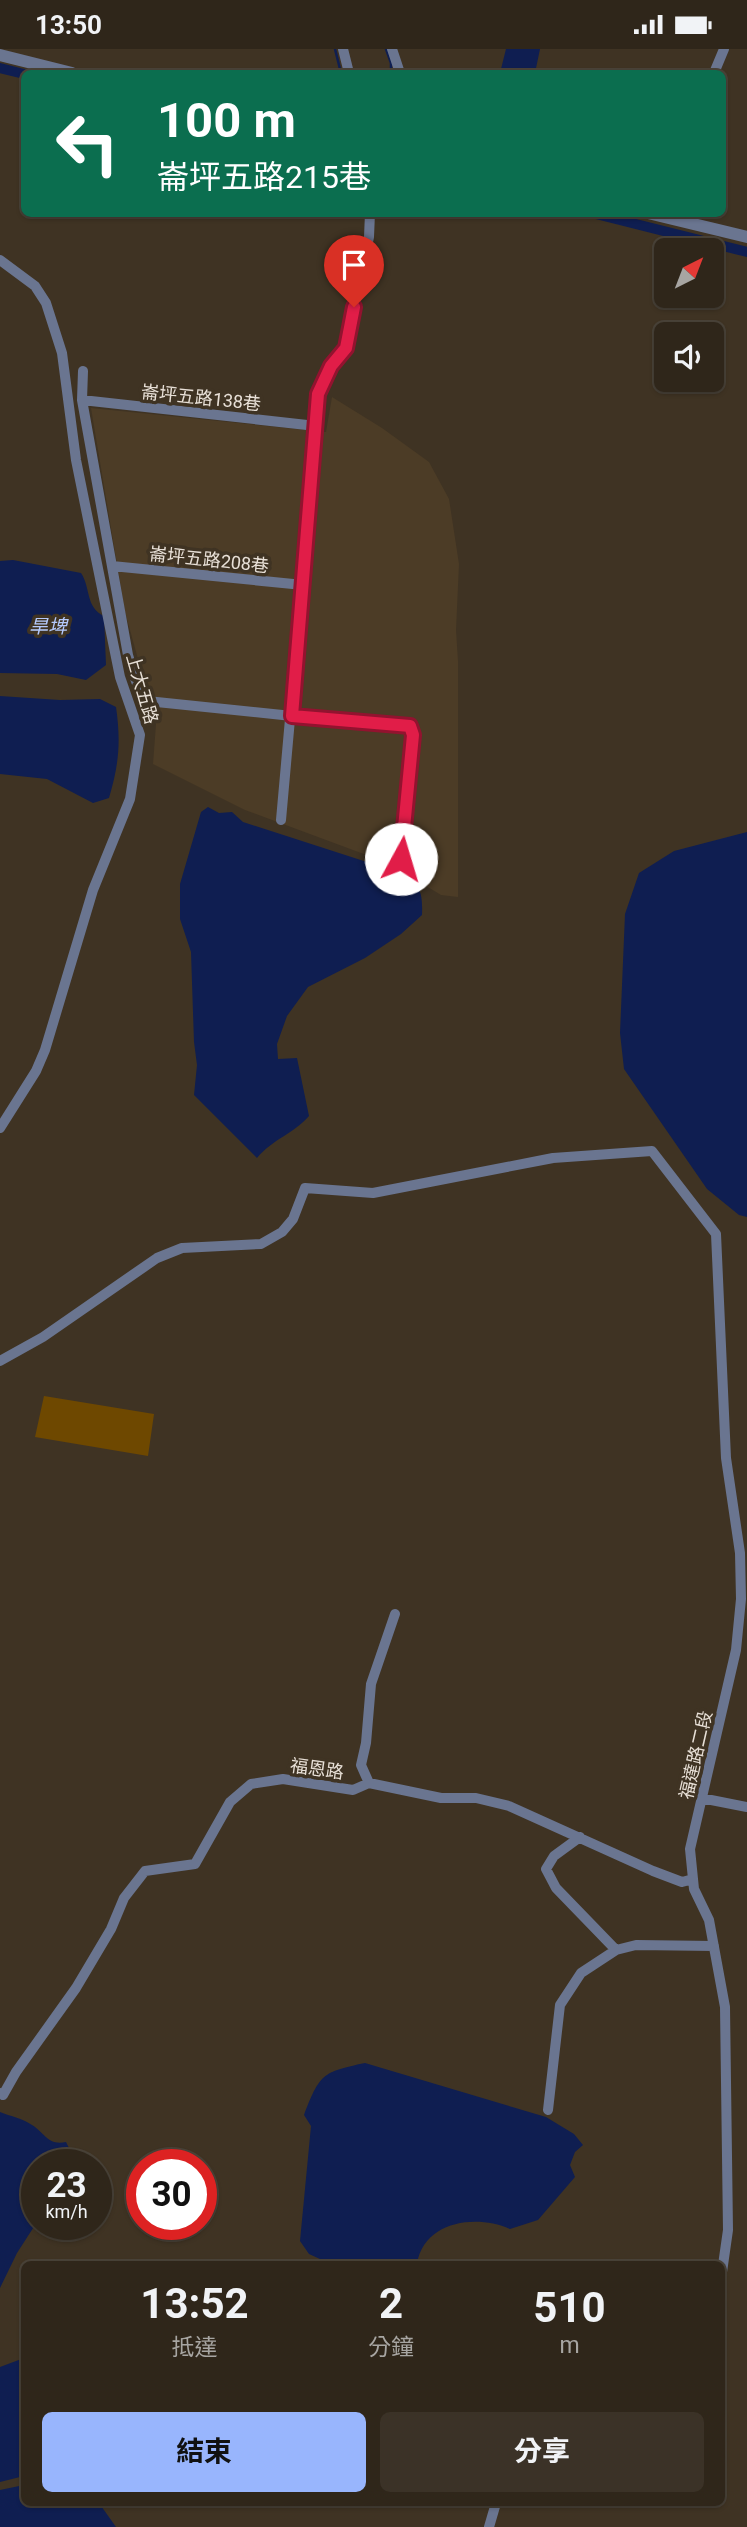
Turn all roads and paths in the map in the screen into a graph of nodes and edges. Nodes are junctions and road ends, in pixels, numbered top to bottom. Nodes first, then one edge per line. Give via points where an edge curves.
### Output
1 (343, 49) edge
2 (392, 49) edge
3 (724, 49) edge
4 (1, 59) edge
5 (57, 70) edge
6 (348, 70) edge
7 (399, 70) edge
8 (714, 70) edge
9 (370, 217) edge
10 (670, 217) edge
11 (747, 237) edge
12 (0, 260) edge
13 (83, 371) dead end
14 (82, 400) junction
15 (316, 426) junction
16 (112, 566) junction
17 (303, 585) junction
18 (137, 687) junction
19 (129, 701) junction
20 (292, 716) junction
21 (281, 820) dead end
22 (401, 859) dead end
23 (0, 1128) edge
24 (0, 1361) edge
25 (395, 1614) dead end
26 (369, 1783) junction
27 (701, 1798) junction
28 (747, 1807) edge
29 (580, 1837) junction
30 (693, 1879) junction
31 (714, 1946) junction
32 (616, 1950) junction
33 (0, 2093) edge
34 (548, 2110) dead end
35 (724, 2261) edge
36 (494, 2506) edge
37 (489, 2527) edge

1 - 6 street
2 - 7 street
3 - 8 street
4 - 5 street
9 - 15 street via 346,348 318,394
10 - 11 street
12 - 19 street, 上大五路 via 35,286 46,303 62,353 76,460 120,677
13 - 14 street
14 - 15 street, 崙坪五路138巷
14 - 16 street
15 - 17 street
16 - 17 street, 崙坪五路208巷
16 - 18 street
17 - 20 street
18 - 19 street
18 - 20 street via 147,701
19 - 23 street, 上大五路 via 140,735 130,799 93,890 45,1050
20 - 21 street
20 - 22 street via 410,726 413,735
24 - 27 street, 福達路二段 via 43,1337 157,1258 182,1248 261,1244 293,1219 305,1188 373,1193 553,1159 652,1151 716,1234 726,1458 740,1553 741,1599 729,1685
25 - 26 street via 371,1684 361,1765
26 - 29 street, 福恩路 via 441,1798 487,1800
26 - 33 street, 福恩路 via 353,1790 283,1779 251,1784 230,1802 195,1864 145,1871 124,1898 76,1988 3,2095
27 - 28 street
27 - 30 street, 福達路二段 via 690,1849
29 - 30 street, 福恩路 via 682,1882
29 - 32 street via 554,1856 546,1869 556,1888
30 - 31 street, 福達路二段
31 - 32 street via 636,1945
31 - 35 street, 福達路二段 via 725,2007 728,2230
32 - 34 street via 581,1973 560,2005
36 - 37 street

